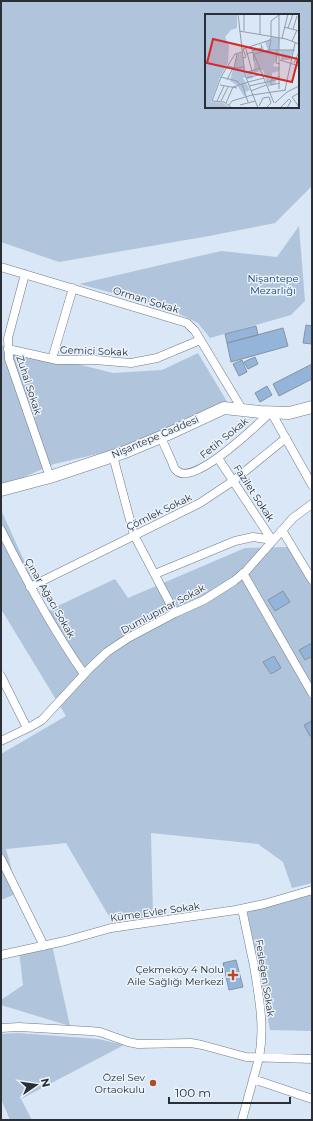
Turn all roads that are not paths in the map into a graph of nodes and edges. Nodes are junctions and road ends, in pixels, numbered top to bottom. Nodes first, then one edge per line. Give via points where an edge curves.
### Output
1 (1, 266) edge
2 (25, 274) junction
3 (73, 288) junction
4 (4, 337) edge
5 (200, 340) junction
6 (8, 349) junction
7 (52, 359) junction
8 (312, 407) edge
9 (242, 409) junction
10 (271, 412) junction
11 (161, 436) junction
12 (286, 438) junction
13 (113, 456) junction
14 (218, 458) junction
15 (50, 477) junction
16 (234, 481) junction
17 (312, 485) edge
18 (1, 490) edge
19 (312, 504) edge
20 (1, 530) edge
21 (282, 530) junction
22 (134, 535) junction
23 (272, 540) junction
24 (243, 573) junction
25 (155, 574) junction
26 (312, 580) edge
27 (30, 587) junction
28 (175, 613) junction
29 (84, 674) junction
30 (1, 676) edge
31 (312, 693) edge
32 (27, 728) junction
33 (1, 741) edge
34 (1, 859) edge
35 (312, 890) edge
36 (242, 909) junction
37 (44, 946) junction
38 (1, 955) edge
39 (1, 1028) edge
40 (259, 1058) junction
41 (312, 1059) edge
42 (253, 1079) junction
43 (312, 1099) edge
44 (242, 1120) edge

1 - 2 street, Orman Sokak
2 - 3 street, Orman Sokak
2 - 4 street, Zuhal Sokak
3 - 5 street, Orman Sokak via 187,323
3 - 7 street
4 - 6 street, Zuhal Sokak
5 - 7 street, Gemici Sokak via 157,358 131,363
5 - 9 street, Orman Sokak
6 - 7 street, Gemici Sokak
6 - 15 street, Zuhal Sokak via 9,359
8 - 10 street, Nişantepe Caddesi via 289,413
9 - 10 street, Nişantepe Caddesi
9 - 11 street, Nişantepe Caddesi via 224,408
10 - 12 street
10 - 14 street, Fetih Sokak
11 - 13 street, Nişantepe Caddesi
11 - 14 street, Fetih Sokak via 176,470 181,474 198,470
12 - 16 street, Çömlek Sokak
12 - 17 street
13 - 15 street, Nişantepe Caddesi
13 - 22 street
14 - 16 street, Fazilet Sokak
15 - 18 street, Nişantepe Caddesi
16 - 22 street, Çömlek Sokak via 200,503
16 - 23 street, Fazilet Sokak
19 - 21 street, Dumlupınar Sokak
20 - 27 street, Çınar Ağacı Sokak
21 - 23 street, Dumlupınar Sokak
21 - 26 street
22 - 25 street
22 - 27 street, Çömlek Sokak
23 - 24 street, Dumlupınar Sokak
23 - 25 street via 253,537 235,541
24 - 28 street, Dumlupınar Sokak via 204,600
24 - 31 street
25 - 28 street
27 - 29 street, Çınar Ağacı Sokak
28 - 29 street, Dumlupınar Sokak via 107,652
29 - 32 street, Dumlupınar Sokak via 42,720
30 - 32 street
32 - 33 street, Dumlupınar Sokak
34 - 37 street
35 - 36 street, Küme Evler Sokak
36 - 37 street, Küme Evler Sokak via 111,928
36 - 40 street, Fesleğen Sokak via 259,995 262,1027
37 - 38 street, Küme Evler Sokak
39 - 40 street via 100,1032 138,1044 202,1044 246,1057
40 - 41 street
40 - 42 street, Fesleğen Sokak
42 - 43 street
42 - 44 street, Fesleğen Sokak

